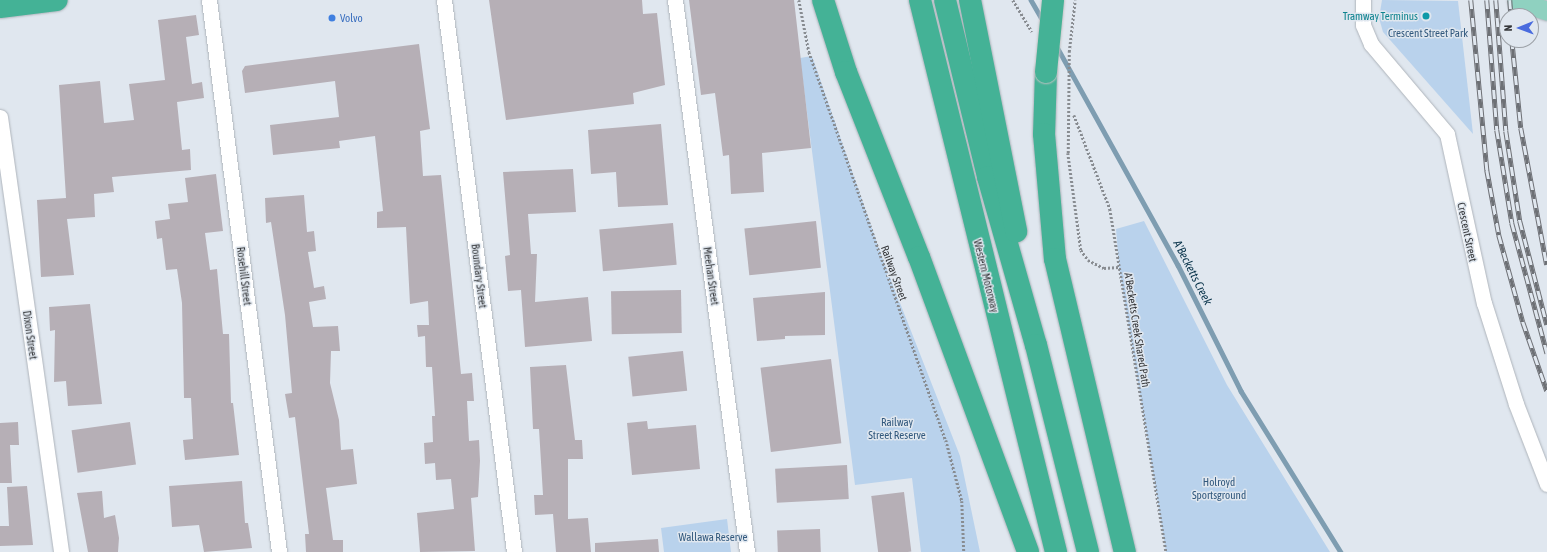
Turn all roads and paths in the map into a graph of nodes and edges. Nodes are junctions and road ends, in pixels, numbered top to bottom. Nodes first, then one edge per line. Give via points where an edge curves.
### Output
1 (57, 0) edge
2 (209, 0) edge
3 (444, 0) edge
4 (675, 0) edge
5 (799, 0) edge
6 (823, 0) edge
7 (920, 0) edge
8 (1013, 0) edge
9 (1053, 0) edge
10 (1075, 0) edge
11 (1363, 0) edge
12 (1517, 1) dead end
13 (971, 5) edge
14 (0, 7) edge
15 (947, 9) edge
16 (1547, 11) edge
17 (1036, 40) dead end
18 (1074, 115) dead end
19 (0, 117) edge
20 (1119, 267) junction
21 (1036, 345) junction
22 (1547, 484) edge
23 (61, 552) edge
24 (279, 552) edge
25 (514, 552) edge
26 (748, 552) edge
27 (964, 552) edge
28 (1028, 552) edge
29 (1056, 552) edge
30 (1088, 552) edge
31 (1125, 552) edge
32 (1166, 552) edge

1 - 14 highway
2 - 24 street, Rosehill Street
3 - 25 street, Boundary Street
4 - 26 street, Meehan Street
5 - 27 path, Railway Street via 809,52 946,440 962,501
6 - 28 highway via 846,72 919,257
7 - 29 highway, Western Motorway
8 - 17 path
9 - 31 highway, bridge via 1044,134 1055,259
10 - 20 path, bridge via 1068,66 1068,153 1081,250 1088,260 1104,268
11 - 22 street, Crescent Street via 1363,25 1371,44 1440,123 1449,139 1484,303 1516,404
12 - 16 main road
13 - 21 highway
15 - 21 highway via 988,177
18 - 20 path, A'Becketts Creek Shared Path via 1110,209
19 - 23 street, Dixon Street
20 - 32 path, A'Becketts Creek Shared Path
21 - 30 highway

